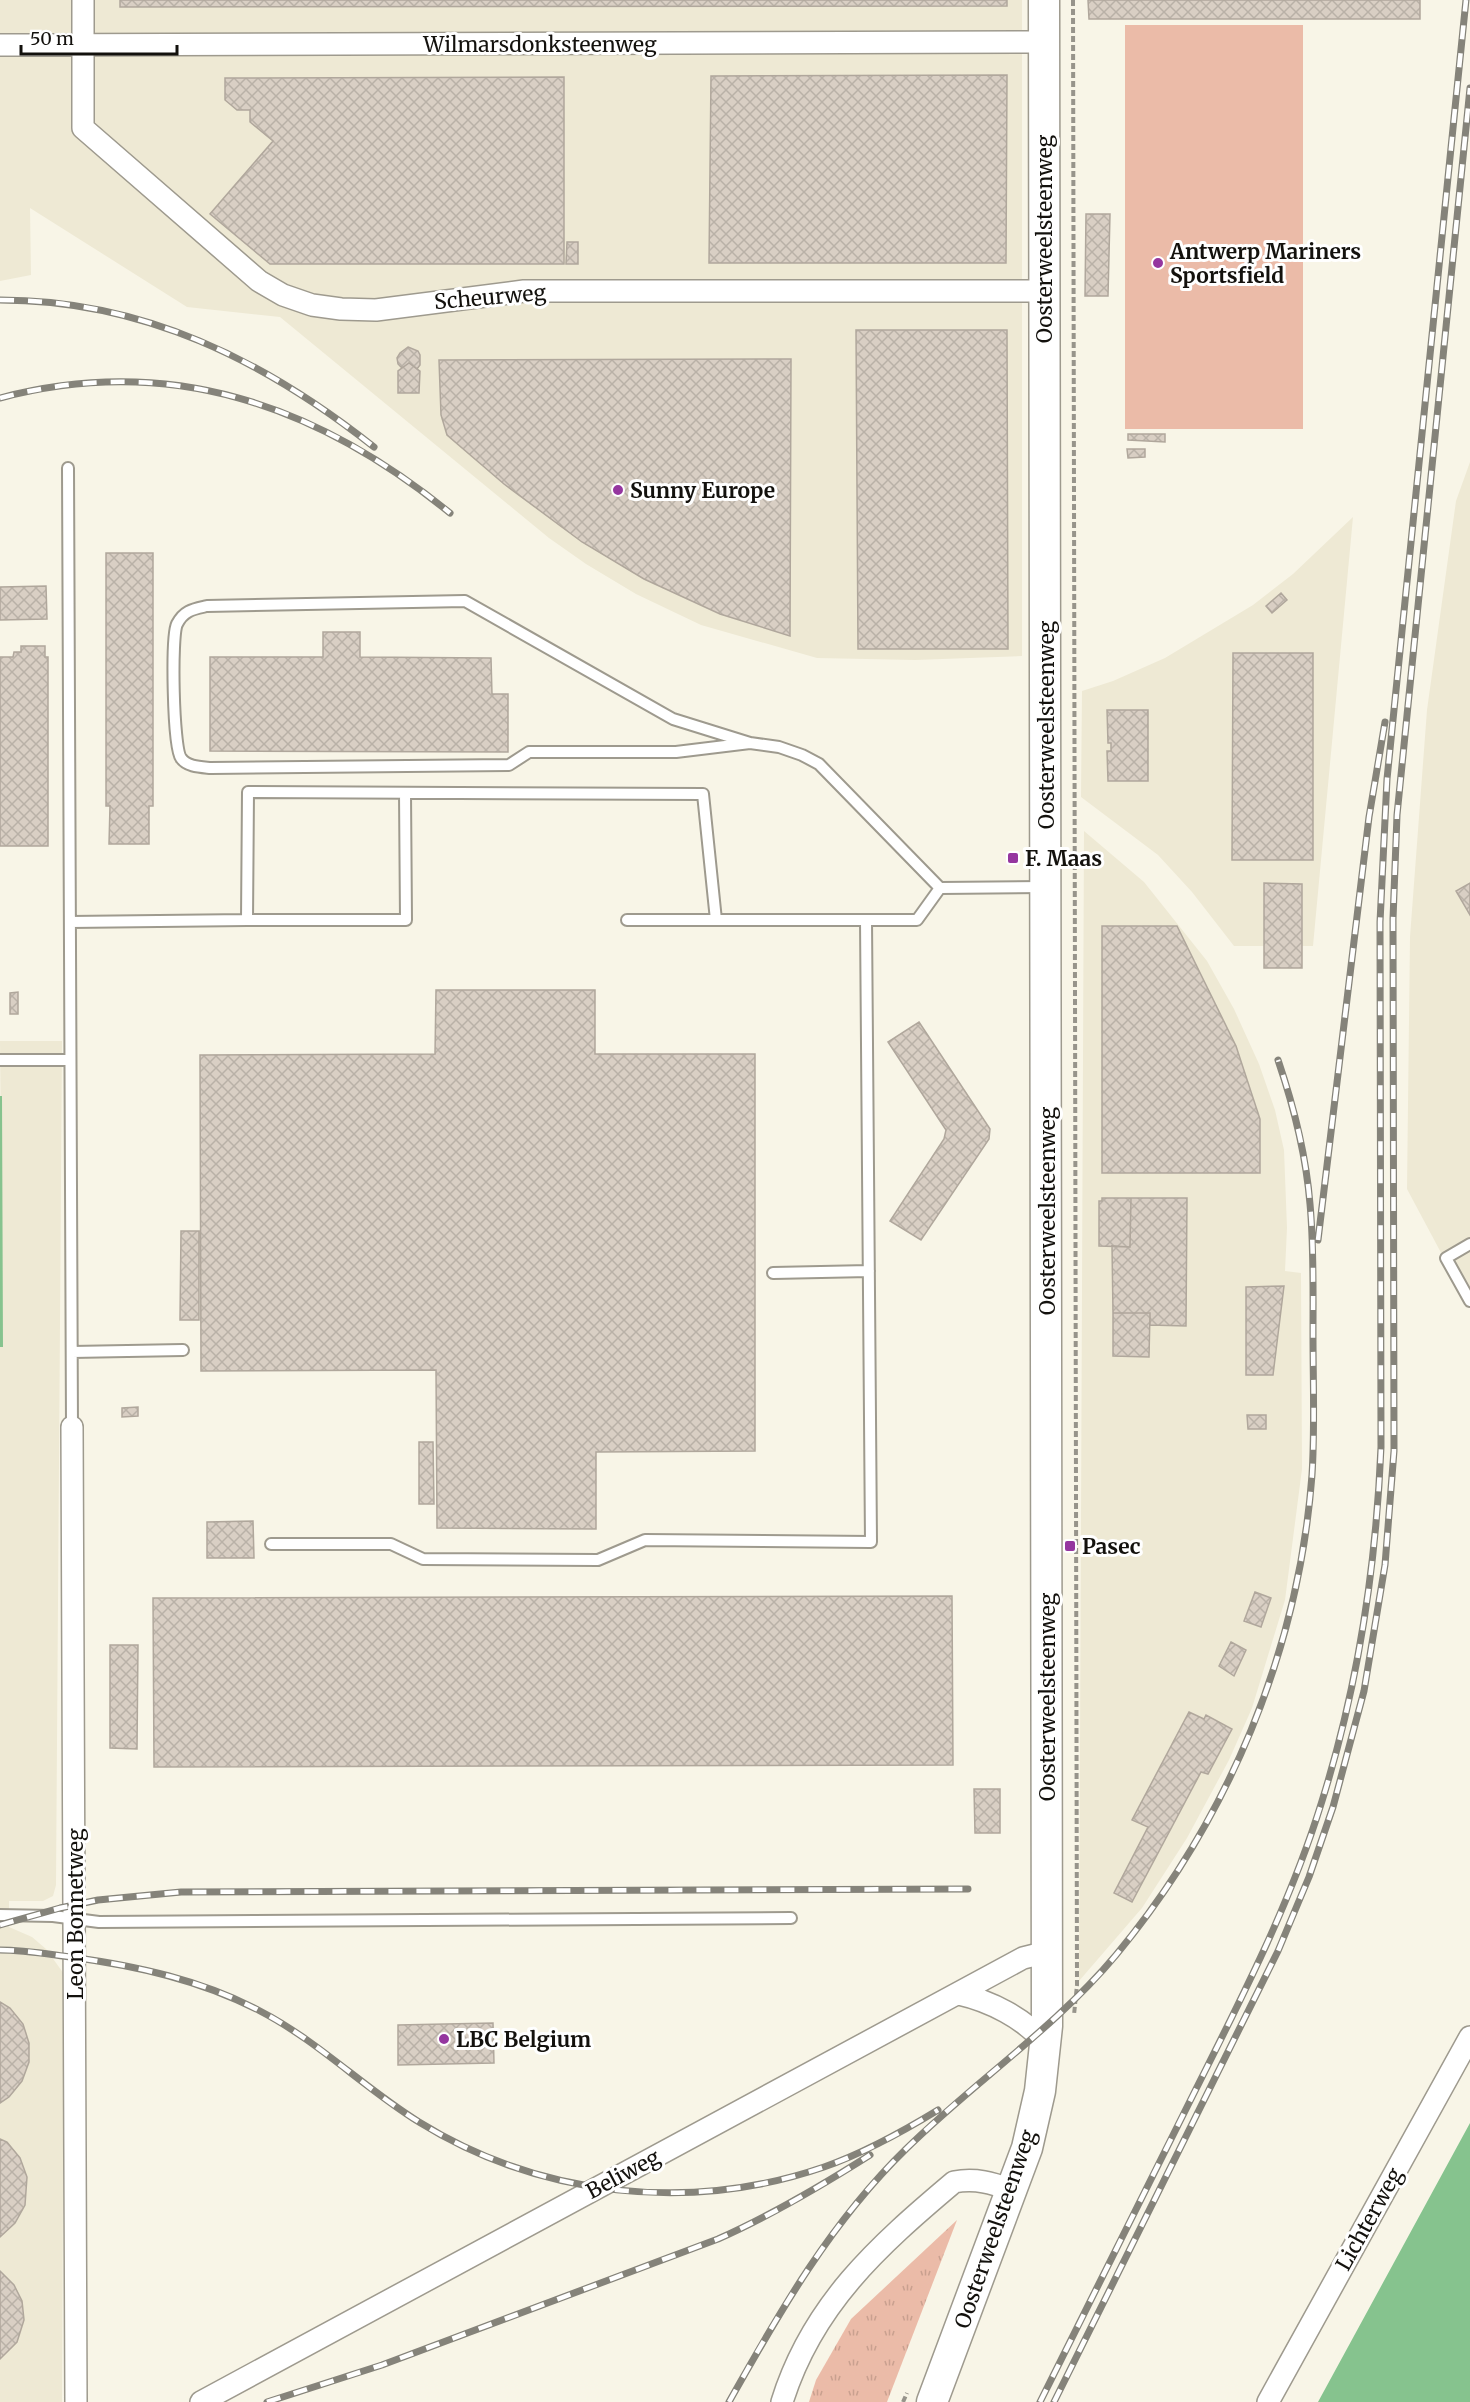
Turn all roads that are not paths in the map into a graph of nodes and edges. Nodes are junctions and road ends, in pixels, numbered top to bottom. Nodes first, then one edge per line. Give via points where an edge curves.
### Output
1 (82, 0) edge
2 (1044, 0) edge
3 (1043, 42) junction
4 (0, 45) edge
5 (83, 45) junction
6 (1044, 291) junction
7 (68, 468) dead end
8 (750, 743) junction
9 (405, 793) junction
10 (1045, 887) junction
11 (940, 888) junction
12 (248, 920) junction
13 (627, 920) dead end
14 (716, 920) junction
15 (866, 920) junction
16 (70, 922) junction
17 (0, 1060) edge
18 (70, 1060) junction
19 (1470, 1244) edge
20 (869, 1271) junction
21 (773, 1273) dead end
22 (1470, 1301) edge
23 (183, 1350) dead end
24 (72, 1352) junction
25 (72, 1427) joint
26 (271, 1544) dead end
27 (0, 1916) edge
28 (791, 1918) dead end
29 (75, 1919) junction
30 (1047, 1952) junction
31 (959, 1994) junction
32 (1470, 2037) edge
33 (1045, 2043) junction
34 (1012, 2190) junction
35 (76, 2402) edge
36 (201, 2402) edge
37 (782, 2402) edge
38 (932, 2402) edge
39 (1268, 2402) edge

1 - 5 street
2 - 3 main road, Oosterweelsteenweg
3 - 5 street, Wilmarsdonksteenweg
3 - 6 main road, Oosterweelsteenweg
4 - 5 street, Wilmarsdonksteenweg
5 - 6 street, Scheurweg via 83,128 260,281 283,295 312,305 376,310 524,291
6 - 10 main road, Oosterweelsteenweg
7 - 16 lane
8 - 8 lane via 676,752 529,752 509,765 192,766 181,758 176,741 176,624 187,610 207,606 465,601 673,719
8 - 11 lane via 779,747 819,764
9 - 12 lane via 248,792
9 - 12 lane via 406,920
9 - 14 lane via 703,794
10 - 11 lane
10 - 30 main road, Oosterweelsteenweg
11 - 15 lane via 916,920
12 - 16 lane
13 - 14 lane
14 - 15 lane
15 - 20 lane
16 - 18 lane
17 - 18 lane
18 - 24 lane
19 - 22 lane via 1446,1258
20 - 21 lane
20 - 26 lane via 871,1542 645,1540 598,1560 423,1559 391,1544
23 - 24 lane
24 - 25 lane
25 - 29 street, Leon Bonnetweg
27 - 29 lane
28 - 29 lane via 99,1922
29 - 35 street, Leon Bonnetweg
30 - 31 street, Beliweg via 1023,1958
30 - 33 main road, Oosterweelsteenweg
31 - 33 street via 1003,2010
31 - 36 street, Beliweg
32 - 39 street, Lichterweg
33 - 34 main road, Oosterweelsteenweg via 1035,2110
34 - 37 street via 986,2181 954,2182 877,2251 838,2292 815,2325 791,2373
34 - 38 main road, Oosterweelsteenweg

